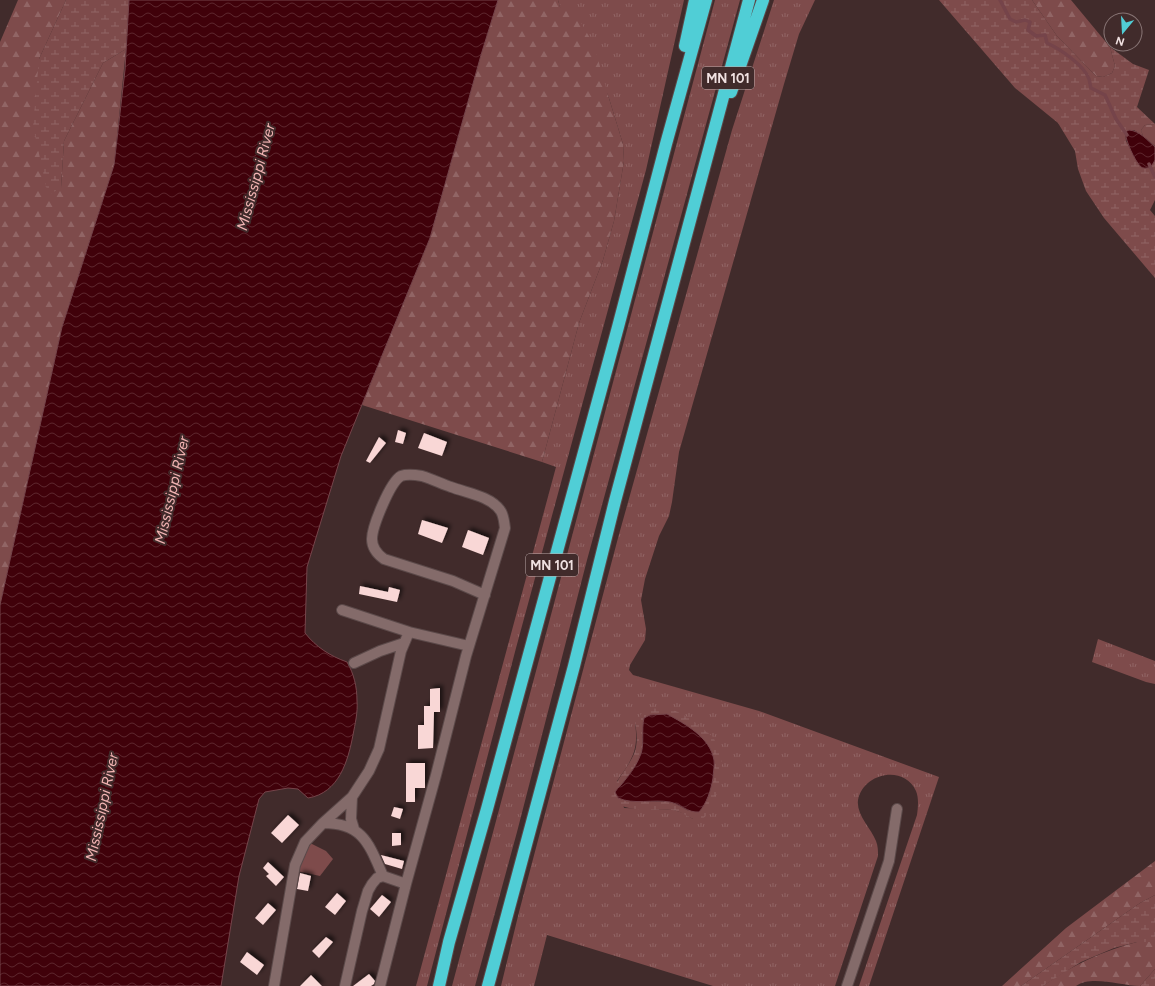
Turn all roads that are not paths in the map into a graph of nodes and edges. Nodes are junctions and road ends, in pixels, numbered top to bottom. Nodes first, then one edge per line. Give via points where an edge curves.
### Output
1 (695, 0) edge
2 (706, 0) edge
3 (749, 0) edge
4 (764, 0) edge
5 (666, 144) junction
6 (707, 156) junction
7 (485, 595) junction
8 (342, 610) dead end
9 (409, 632) junction
10 (404, 643) junction
11 (469, 646) junction
12 (354, 663) dead end
13 (352, 797) junction
14 (897, 809) dead end
15 (323, 823) junction
16 (354, 829) junction
17 (383, 876) junction
18 (406, 884) junction
19 (274, 986) edge
20 (345, 986) edge
21 (380, 986) edge
22 (439, 986) edge
23 (488, 986) edge
24 (847, 986) edge

1 - 5 highway
2 - 5 highway, MN 101
3 - 6 highway, MN 101
4 - 6 highway
5 - 22 highway, MN 101
6 - 23 highway, MN 101
7 - 7 street via 505,528 501,511 484,499 422,476 400,476 394,483 374,528 373,548 377,554 384,560 453,581
7 - 11 street
8 - 9 street
9 - 10 street
9 - 11 street
10 - 12 street
10 - 13 street via 379,749 369,771
11 - 18 street
13 - 15 street
13 - 16 street via 350,811
14 - 24 street via 889,861
15 - 16 street via 340,824
15 - 19 street via 305,842 295,865
16 - 17 street via 366,841
17 - 18 street
17 - 20 street via 377,878 368,891
18 - 21 street

